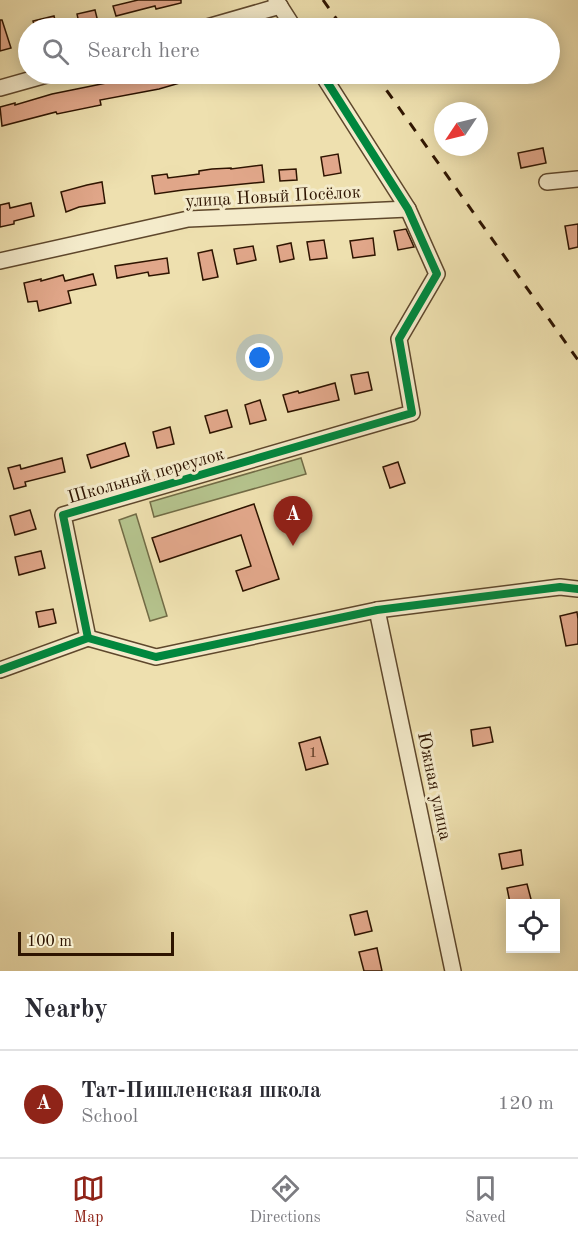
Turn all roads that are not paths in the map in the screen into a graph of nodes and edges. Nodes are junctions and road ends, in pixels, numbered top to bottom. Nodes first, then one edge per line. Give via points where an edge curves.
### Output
1 (278, 3) edge
2 (234, 18) edge
3 (288, 18) edge
4 (18, 83) edge
5 (328, 84) edge
6 (0, 88) edge
7 (578, 180) edge
8 (547, 182) dead end
9 (408, 209) junction
10 (0, 261) edge
11 (578, 590) edge
12 (377, 610) junction
13 (88, 638) junction
14 (0, 670) edge
15 (453, 971) edge

1 - 2 street
1 - 3 street
4 - 6 street
5 - 9 street
7 - 8 street
9 - 10 street, улица Новый Посёлок via 188,219
9 - 13 street, Школьный переулок via 437,274 399,339 412,413 63,515
11 - 12 street via 560,587
12 - 13 street via 156,657
12 - 15 street, Южная улица
13 - 14 street

